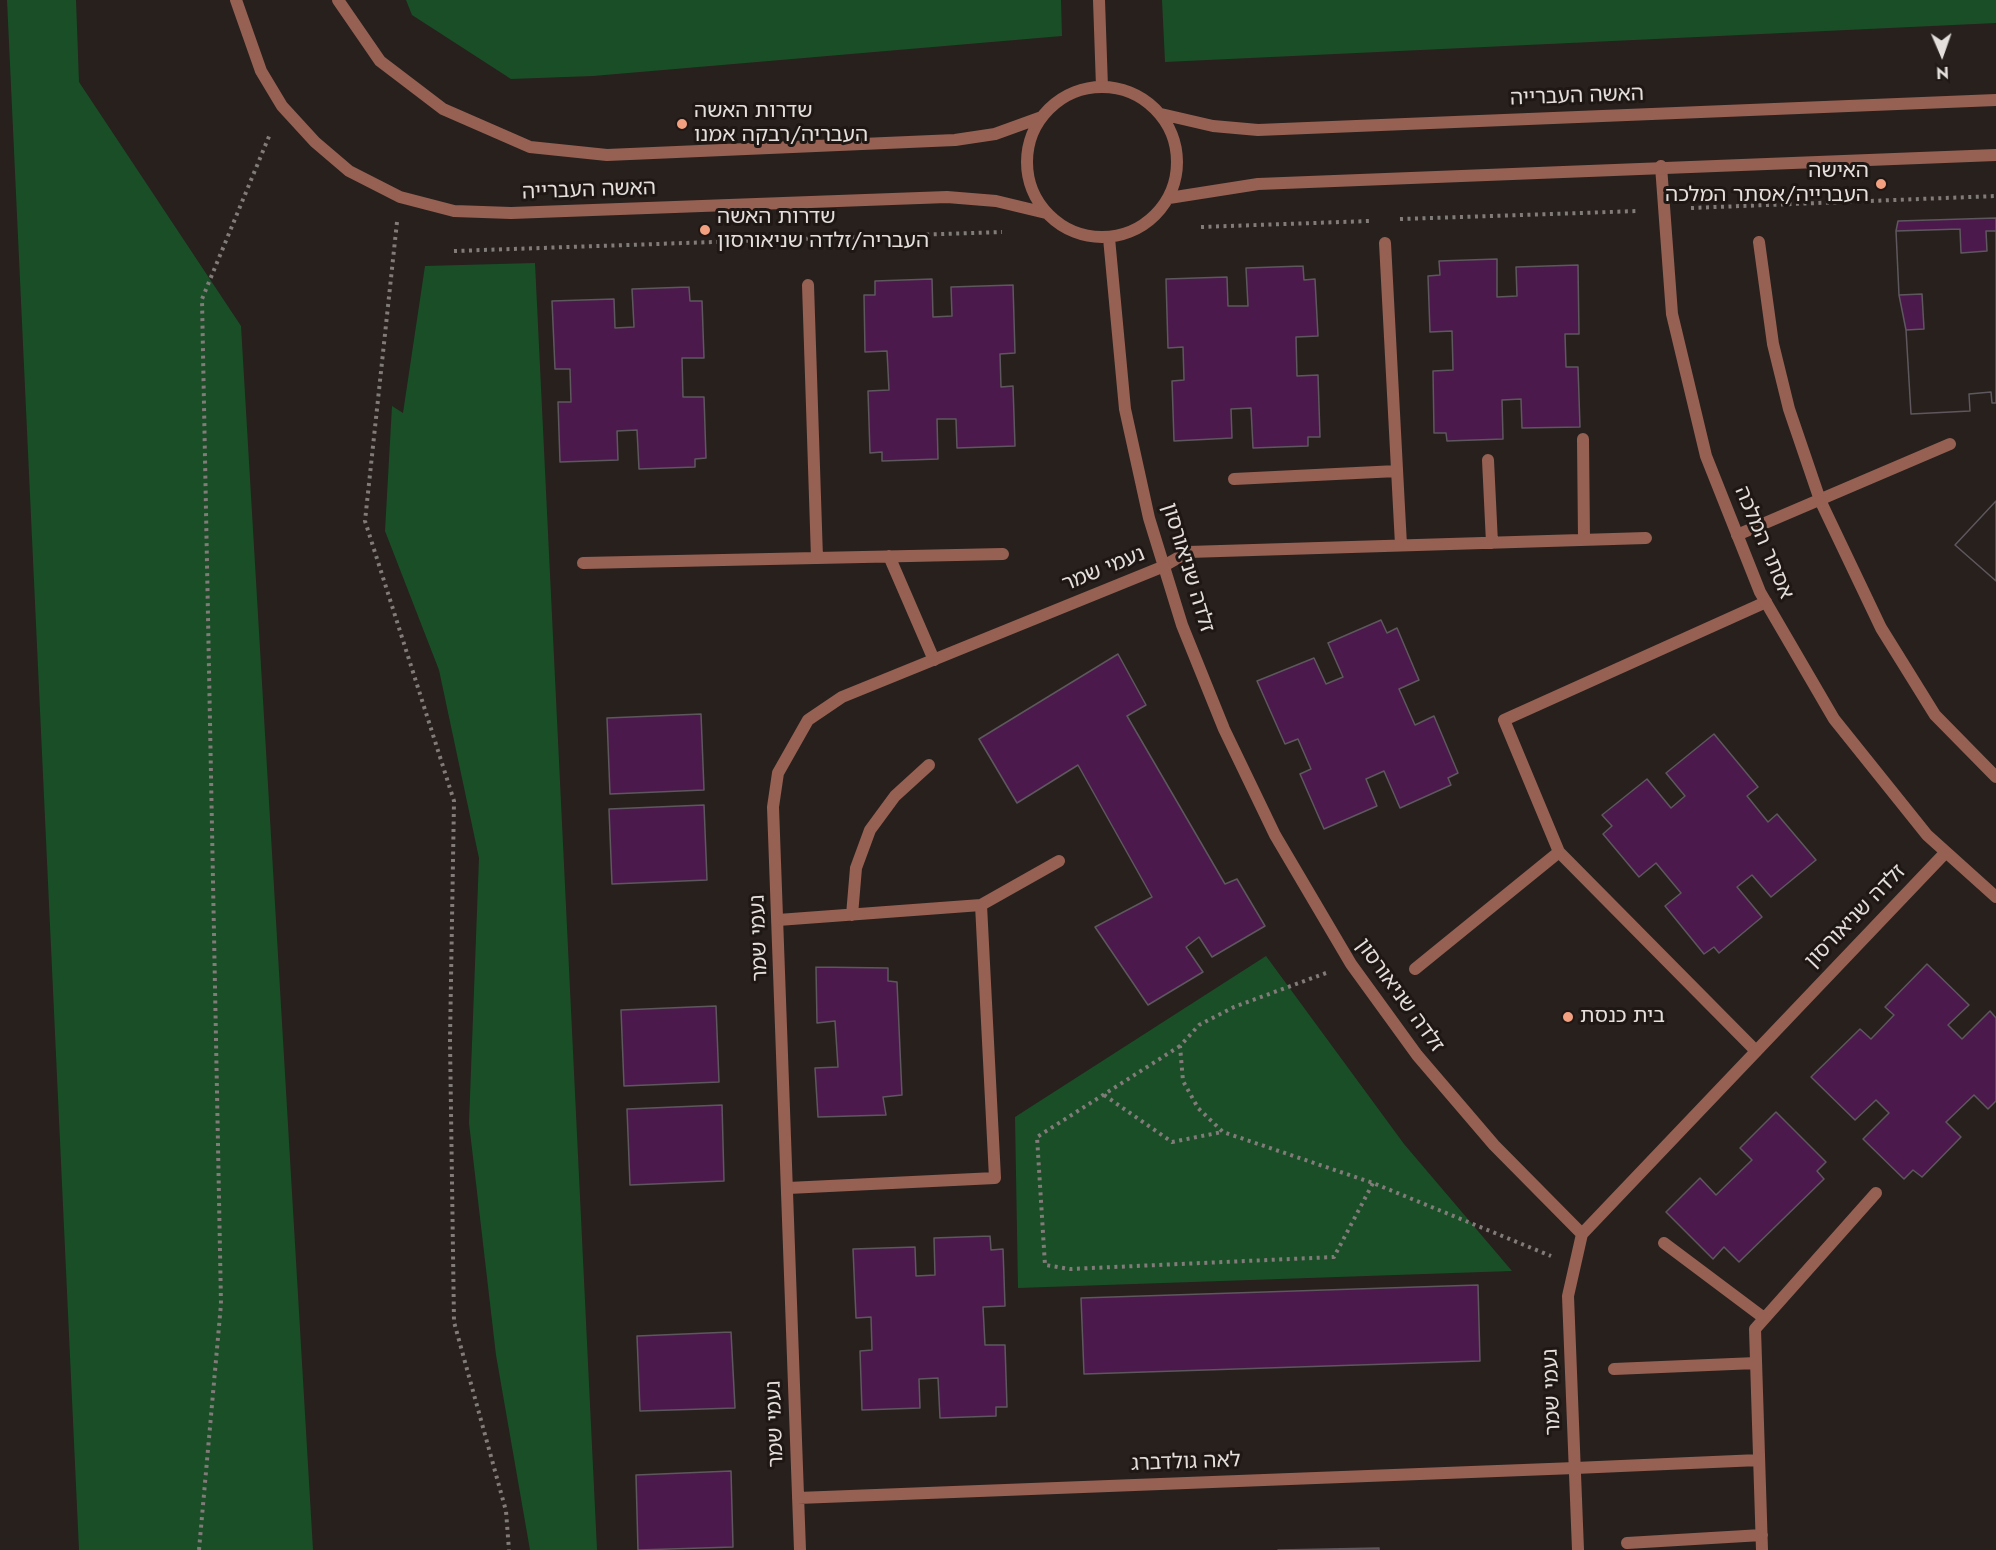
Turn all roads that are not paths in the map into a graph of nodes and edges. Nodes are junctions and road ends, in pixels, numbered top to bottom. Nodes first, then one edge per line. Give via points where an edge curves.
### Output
1 (236, 0) edge
2 (338, 0) edge
3 (1099, 0) edge
4 (1102, 87) junction
5 (1996, 100) edge
6 (1161, 114) junction
7 (1042, 117) junction
8 (1996, 155) edge
9 (1660, 166) junction
10 (1169, 198) junction
11 (1046, 213) junction
12 (1109, 238) junction
13 (1759, 242) dead end
14 (1385, 243) dead end
15 (808, 285) dead end
16 (1582, 439) dead end
17 (1950, 444) dead end
18 (1488, 459) dead end
19 (1397, 471) junction
20 (1234, 479) dead end
21 (1820, 500) junction
22 (1737, 535) junction
23 (1646, 538) dead end
24 (1584, 539) junction
25 (1492, 543) junction
26 (1401, 545) junction
27 (1003, 554) dead end
28 (889, 556) junction
29 (817, 558) junction
30 (582, 563) dead end
31 (1162, 567) junction
32 (1766, 602) junction
33 (934, 660) junction
34 (929, 765) dead end
35 (1996, 777) edge
36 (1559, 852) junction
37 (1946, 852) junction
38 (1059, 861) dead end
39 (1996, 897) edge
40 (981, 905) junction
41 (852, 915) junction
42 (778, 920) junction
43 (1415, 969) dead end
44 (1756, 1051) junction
45 (788, 1188) junction
46 (1876, 1193) dead end
47 (1582, 1234) junction
48 (1664, 1243) dead end
49 (1764, 1318) junction
50 (1756, 1363) junction
51 (1614, 1369) dead end
52 (1759, 1460) junction
53 (1575, 1468) junction
54 (798, 1498) junction
55 (1762, 1535) junction
56 (1627, 1543) dead end
57 (800, 1550) edge
58 (1578, 1550) edge
59 (1762, 1550) edge

1 - 11 street, האשה העברייה via 261,71 282,106 349,171 400,197 454,211 511,213 947,197 996,201
2 - 7 street, האשה העברייה via 380,61 443,109 530,147 607,155 955,140 995,134
3 - 4 street
4 - 6 street via 1124,90 1144,99
4 - 7 street via 1079,90 1059,100
5 - 6 street, האשה העברייה via 1258,130 1213,126
6 - 10 street via 1173,133 1178,155 1177,177
7 - 11 street via 1031,137 1026,165 1034,194
8 - 9 street
9 - 10 street via 1257,184
9 - 22 street, אסתר המלכה via 1672,314 1706,456
10 - 12 street via 1154,218
11 - 12 street via 1064,228 1086,236
12 - 31 street, זלדה שניאורסון via 1125,409
13 - 21 street via 1773,344 1789,410
14 - 19 street
15 - 29 street
16 - 24 street
17 - 21 street
18 - 25 street
19 - 20 street
19 - 26 street
21 - 22 street
21 - 35 street via 1881,628 1935,715
22 - 32 street, אסתר המלכה
23 - 24 street, נעמי שמר
24 - 25 street, נעמי שמר
25 - 26 street, נעמי שמר
26 - 31 street, נעמי שמר via 1188,552
27 - 28 street
28 - 29 street
28 - 33 street
29 - 30 street
31 - 33 street, נעמי שמר
31 - 47 street, זלדה שניאורסון via 1224,729 1275,835 1351,964 1417,1055 1494,1145
32 - 36 street via 1504,720
32 - 37 street, אסתר המלכה via 1834,719 1927,835
33 - 42 street, נעמי שמר via 842,697 808,720 791,747 778,773 773,807
34 - 41 street via 895,796 870,830 856,868
36 - 43 street
36 - 44 street
37 - 39 street, אסתר המלכה
37 - 44 street, זלדה שניאורסון
38 - 40 street
40 - 41 street
40 - 45 street via 995,1178
41 - 42 street
42 - 45 street, נעמי שמר
44 - 47 street, זלדה שניאורסון
45 - 54 street, נעמי שמר
46 - 49 street
47 - 53 street, נעמי שמר via 1568,1296
48 - 49 street
49 - 50 street via 1755,1329
50 - 51 street
50 - 52 street
52 - 53 street, לאה גולדברג
52 - 55 street
53 - 54 street, לאה גולדברג
53 - 58 street, נעמי שמר
54 - 57 street, נעמי שמר
55 - 56 street
55 - 59 street

